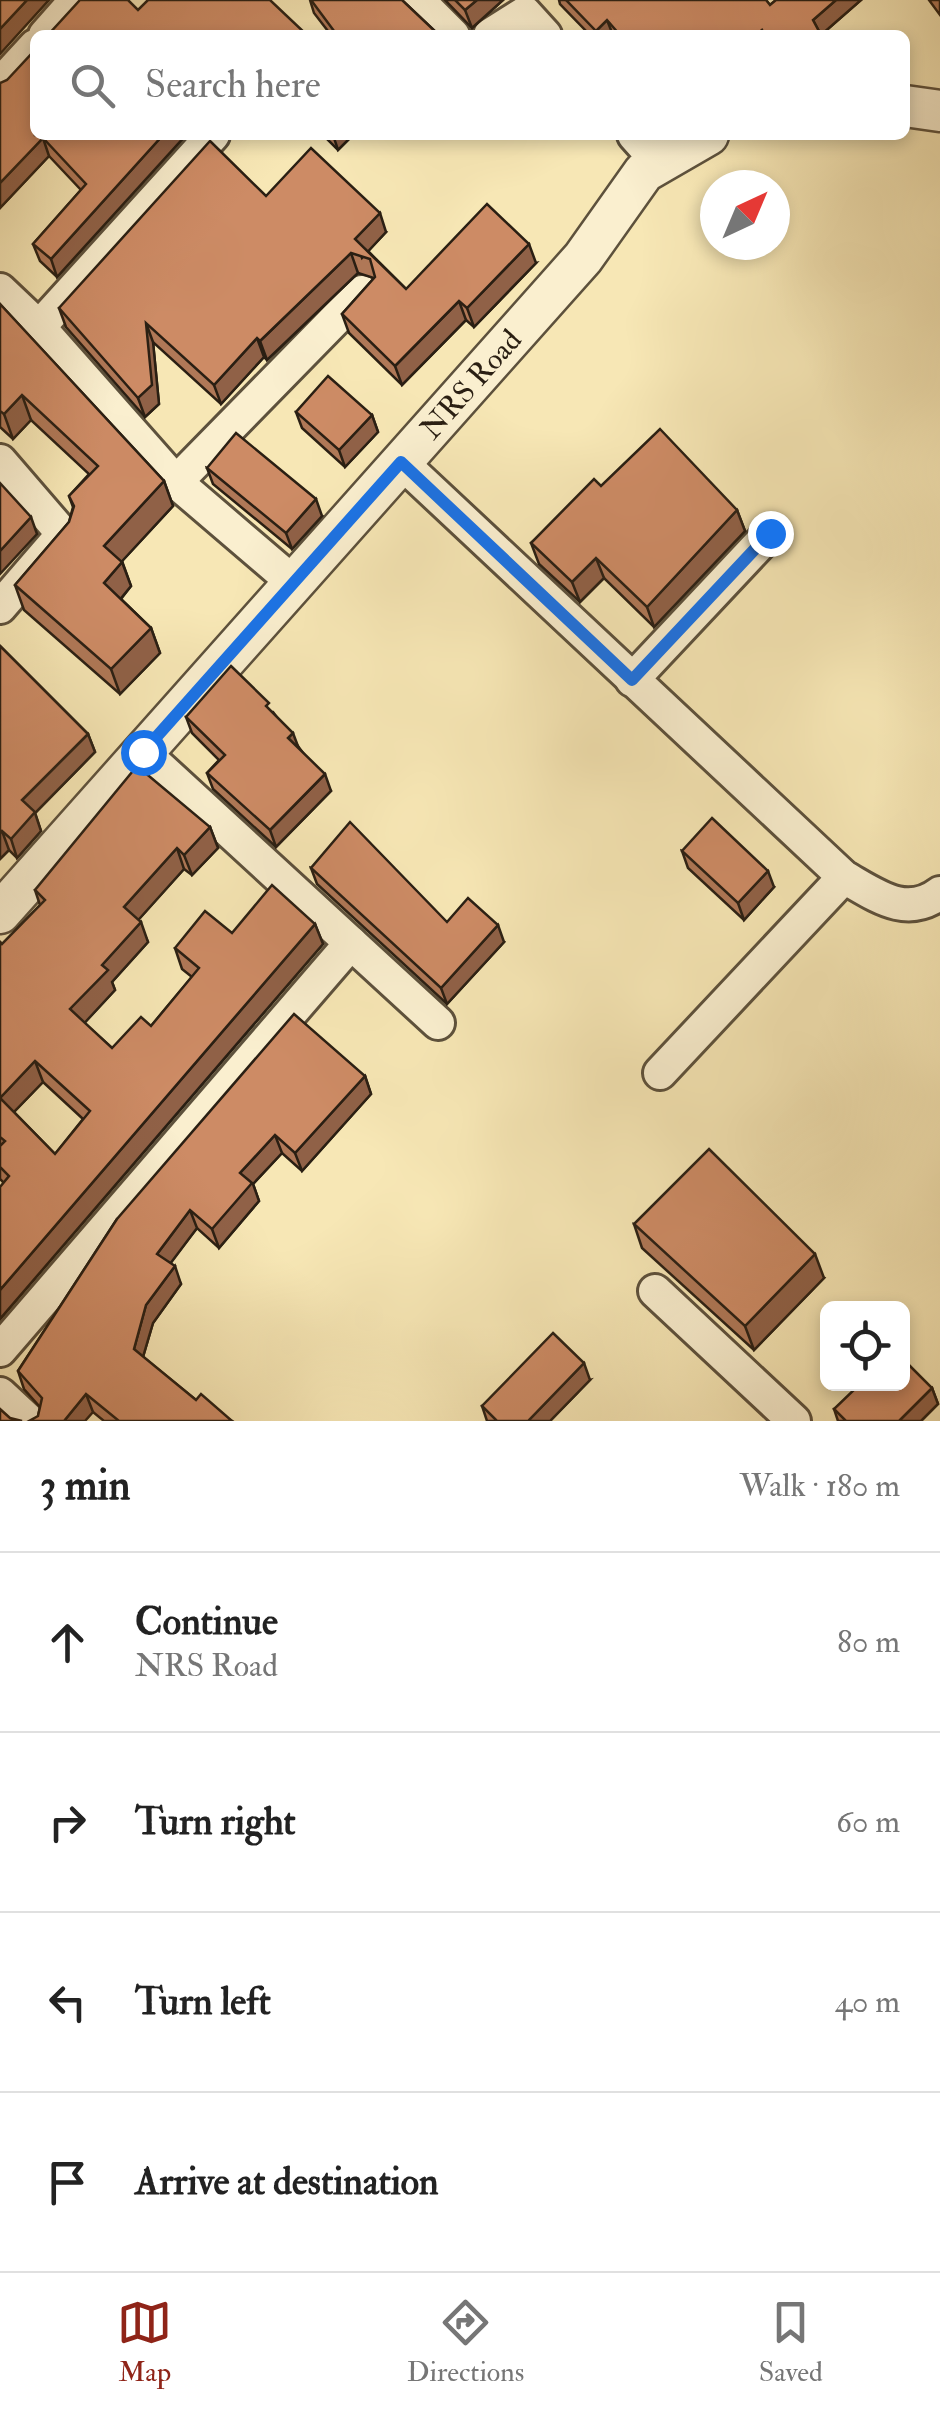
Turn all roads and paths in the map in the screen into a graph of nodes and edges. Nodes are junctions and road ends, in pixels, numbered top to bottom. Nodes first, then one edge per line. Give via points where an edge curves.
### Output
1 (76, 0) edge
2 (418, 0) edge
3 (536, 16) edge
4 (49, 30) edge
5 (448, 30) edge
6 (502, 30) edge
7 (30, 51) edge
8 (0, 84) edge
9 (910, 107) edge
10 (940, 110) edge
11 (208, 140) edge
12 (686, 140) edge
13 (647, 149) edge
14 (0, 290) edge
15 (362, 292) edge
16 (38, 326) junction
17 (0, 461) edge
18 (401, 462) junction
19 (176, 482) junction
20 (770, 533) dead end
21 (294, 583) junction
22 (0, 607) edge
23 (632, 680) junction
24 (143, 752) junction
25 (844, 878) junction
26 (940, 893) edge
27 (0, 913) edge
28 (351, 943) junction
29 (438, 1023) dead end
30 (660, 1073) dead end
31 (654, 1291) dead end
32 (0, 1350) edge
33 (0, 1394) edge
34 (29, 1421) edge
35 (794, 1421) edge

1 - 4 street
2 - 5 street
3 - 6 street
7 - 8 street
9 - 10 street
11 - 16 street
12 - 13 street, NRS Road
13 - 18 street, NRS Road via 644,172 582,258
14 - 16 street
15 - 19 street
16 - 19 street
17 - 22 street via 64,534
18 - 21 street, NRS Road
18 - 23 street
19 - 21 street
20 - 23 street
21 - 24 street, NRS Road
23 - 25 street
24 - 27 street, NRS Road
24 - 28 street
25 - 26 street via 896,906
25 - 30 street
28 - 29 street
28 - 32 street
31 - 35 street
33 - 34 street

